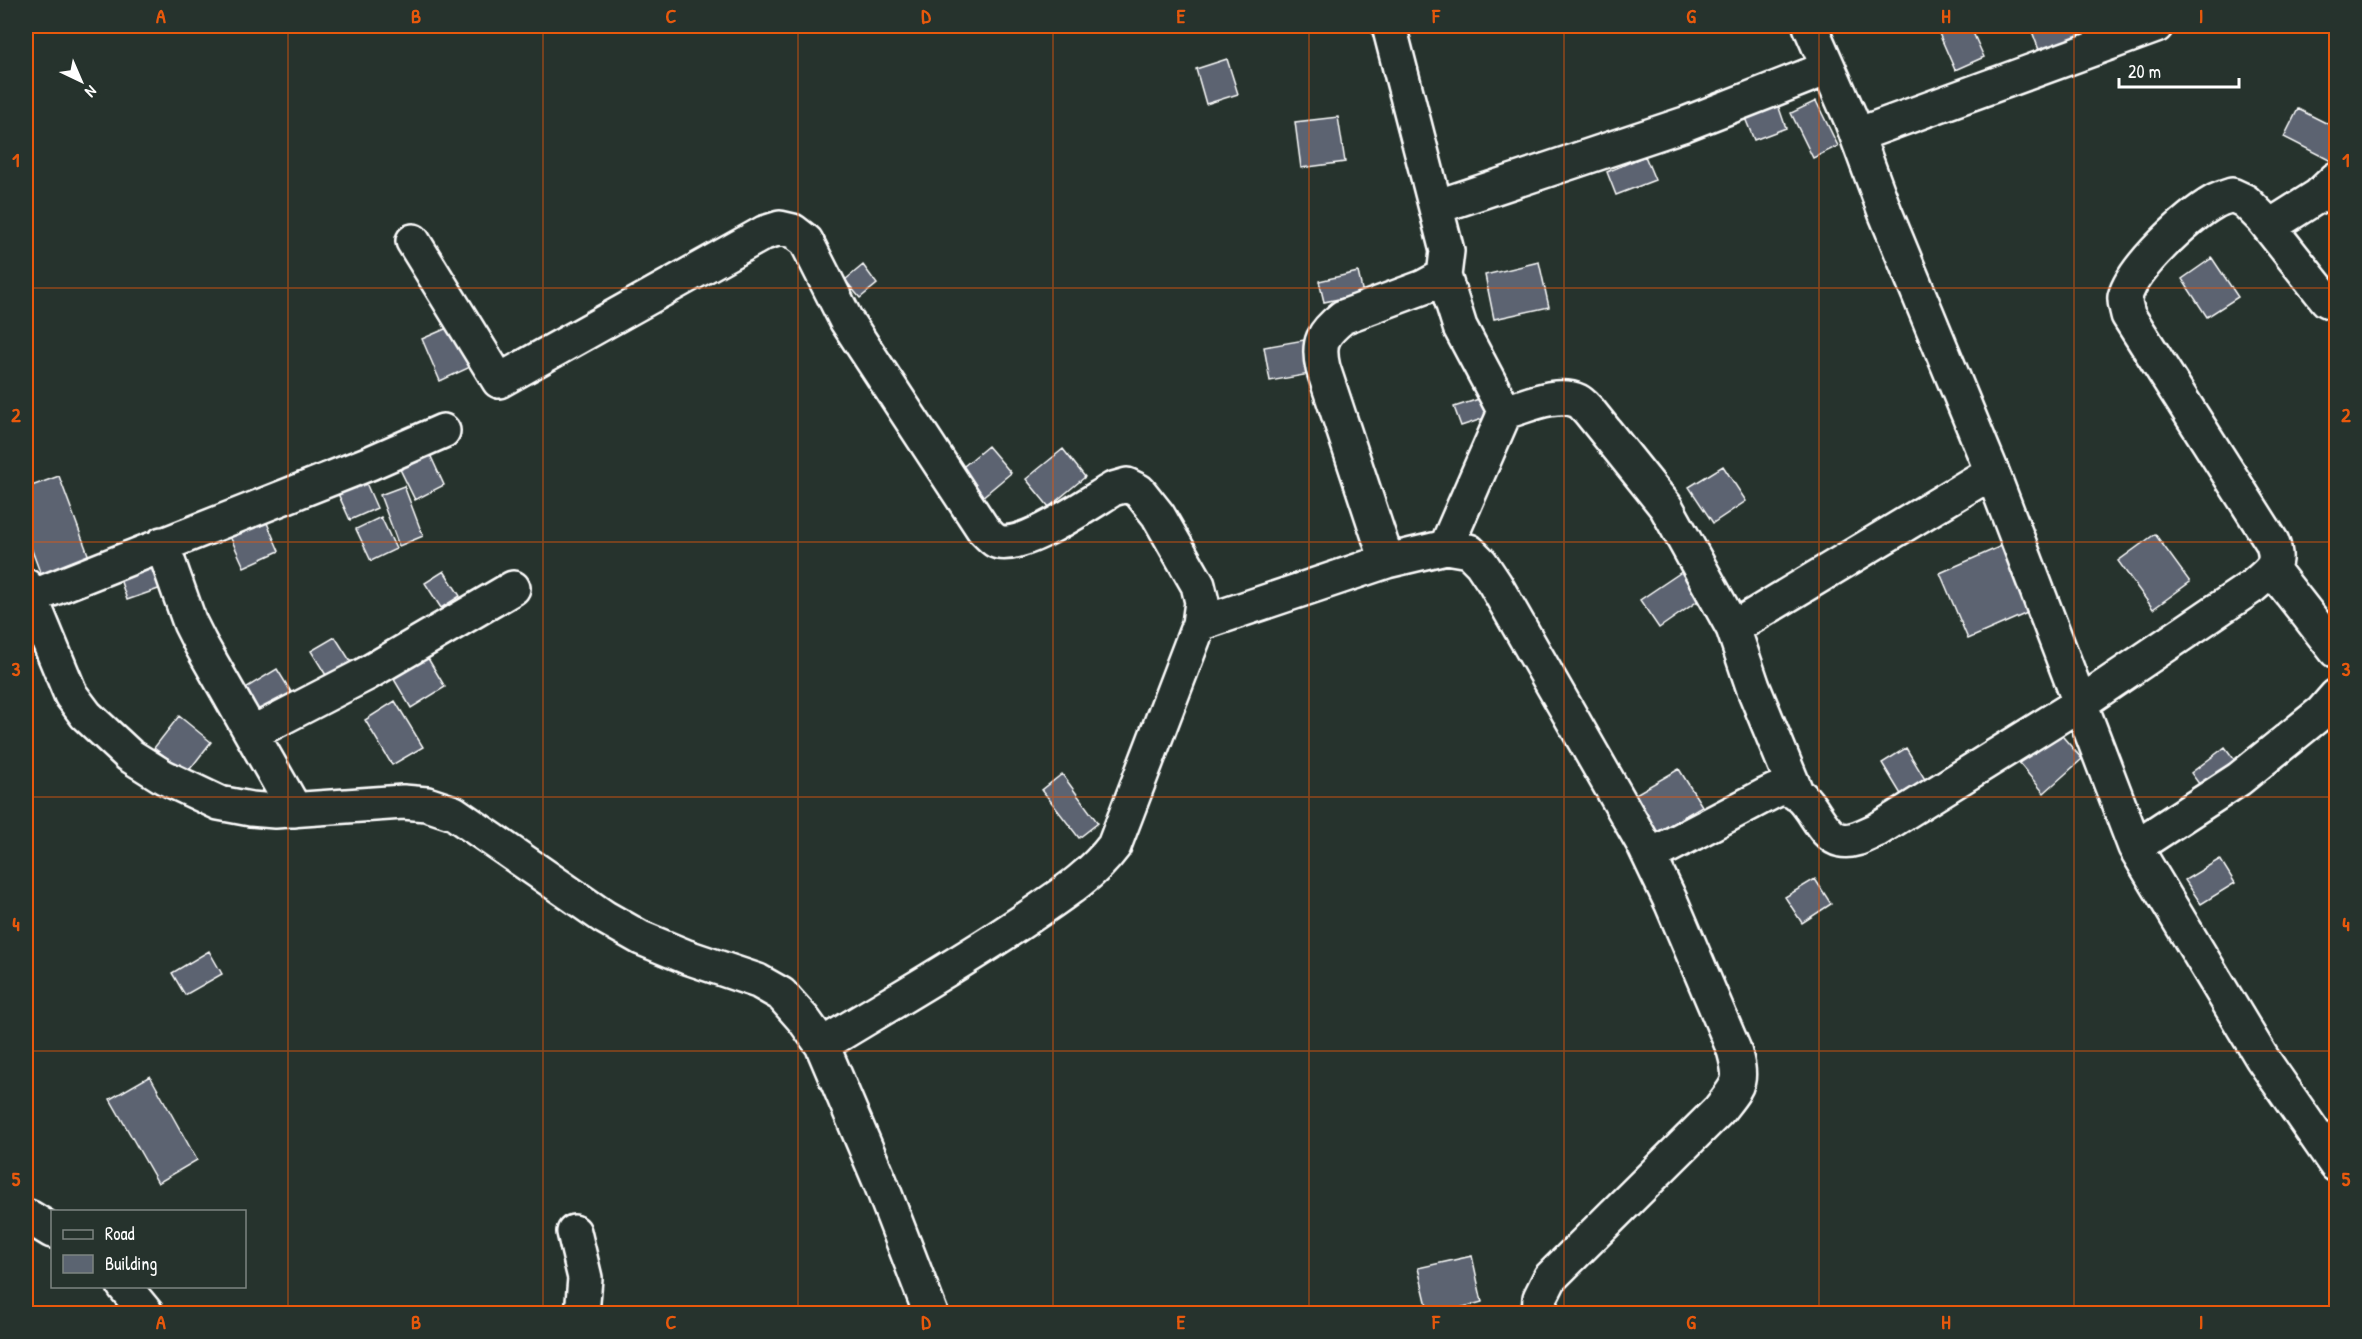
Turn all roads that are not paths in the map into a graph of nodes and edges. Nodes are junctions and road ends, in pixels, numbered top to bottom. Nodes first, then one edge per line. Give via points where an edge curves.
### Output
1 (1389, 26) edge
2 (1810, 26) edge
3 (2156, 26) edge
4 (1828, 68) junction
5 (1857, 135) junction
6 (2337, 179) edge
7 (1436, 207) junction
8 (2269, 227) junction
9 (413, 241) dead end
10 (1444, 276) junction
11 (2337, 304) edge
12 (1505, 412) junction
13 (443, 431) dead end
14 (1992, 472) junction
15 (162, 544) junction
16 (1446, 547) junction
17 (1387, 561) junction
18 (2272, 569) junction
19 (513, 588) dead end
20 (27, 592) edge
21 (1199, 624) junction
22 (1733, 628) junction
23 (2337, 651) edge
24 (2337, 696) edge
25 (2079, 704) junction
26 (252, 733) junction
27 (1797, 794) junction
28 (295, 810) junction
29 (2135, 847) junction
30 (1650, 856) junction
31 (822, 1046) junction
32 (2337, 1165) edge
33 (26, 1217) edge
34 (51, 1230) edge
35 (574, 1232) dead end
36 (125, 1288) edge
37 (147, 1314) edge
38 (582, 1314) edge
39 (931, 1314) edge
40 (1539, 1314) edge

1 - 7 street
2 - 4 street
3 - 5 street
4 - 5 street
4 - 7 street via 1685,124
5 - 14 street via 1885,213
6 - 8 street
7 - 10 street via 1448,251
8 - 11 street via 2327,300
8 - 18 street via 2246,201 2232,195 2215,201 2149,258 2124,299 2128,315 2272,542 2277,555
9 - 21 street via 499,381 764,233 780,228 793,231 806,241 846,321 982,529 996,541 1013,543 1127,485 1139,491 1158,515 1198,585 1202,602
10 - 12 street via 1460,327
10 - 17 street via 1343,317 1332,326 1319,351
12 - 16 street
12 - 22 street via 1566,398 1578,401 1589,411 1666,507
13 - 15 street
14 - 22 street
14 - 25 street
15 - 20 street
15 - 26 street via 190,623
16 - 17 street
16 - 30 street via 1469,551 1495,584
17 - 21 street
18 - 23 street
18 - 25 street via 2253,586
19 - 26 street via 366,674
20 - 28 street via 71,694 86,715 129,755 164,777 219,802 275,812
21 - 31 street via 1114,846 1100,865 990,943
22 - 27 street
24 - 29 street via 2239,779
25 - 27 street via 1914,808 1854,839 1842,841 1830,836
25 - 29 street
26 - 28 street
27 - 30 street via 1782,789 1764,796
28 - 31 street via 403,802 427,804 454,813 604,917 641,938 758,981 781,994
29 - 32 street via 2262,1058
30 - 40 street via 1734,1050 1740,1072 1737,1086 1719,1110 1550,1278 1540,1298
31 - 39 street via 882,1184
33 - 34 street
35 - 38 street via 585,1278
36 - 37 street

